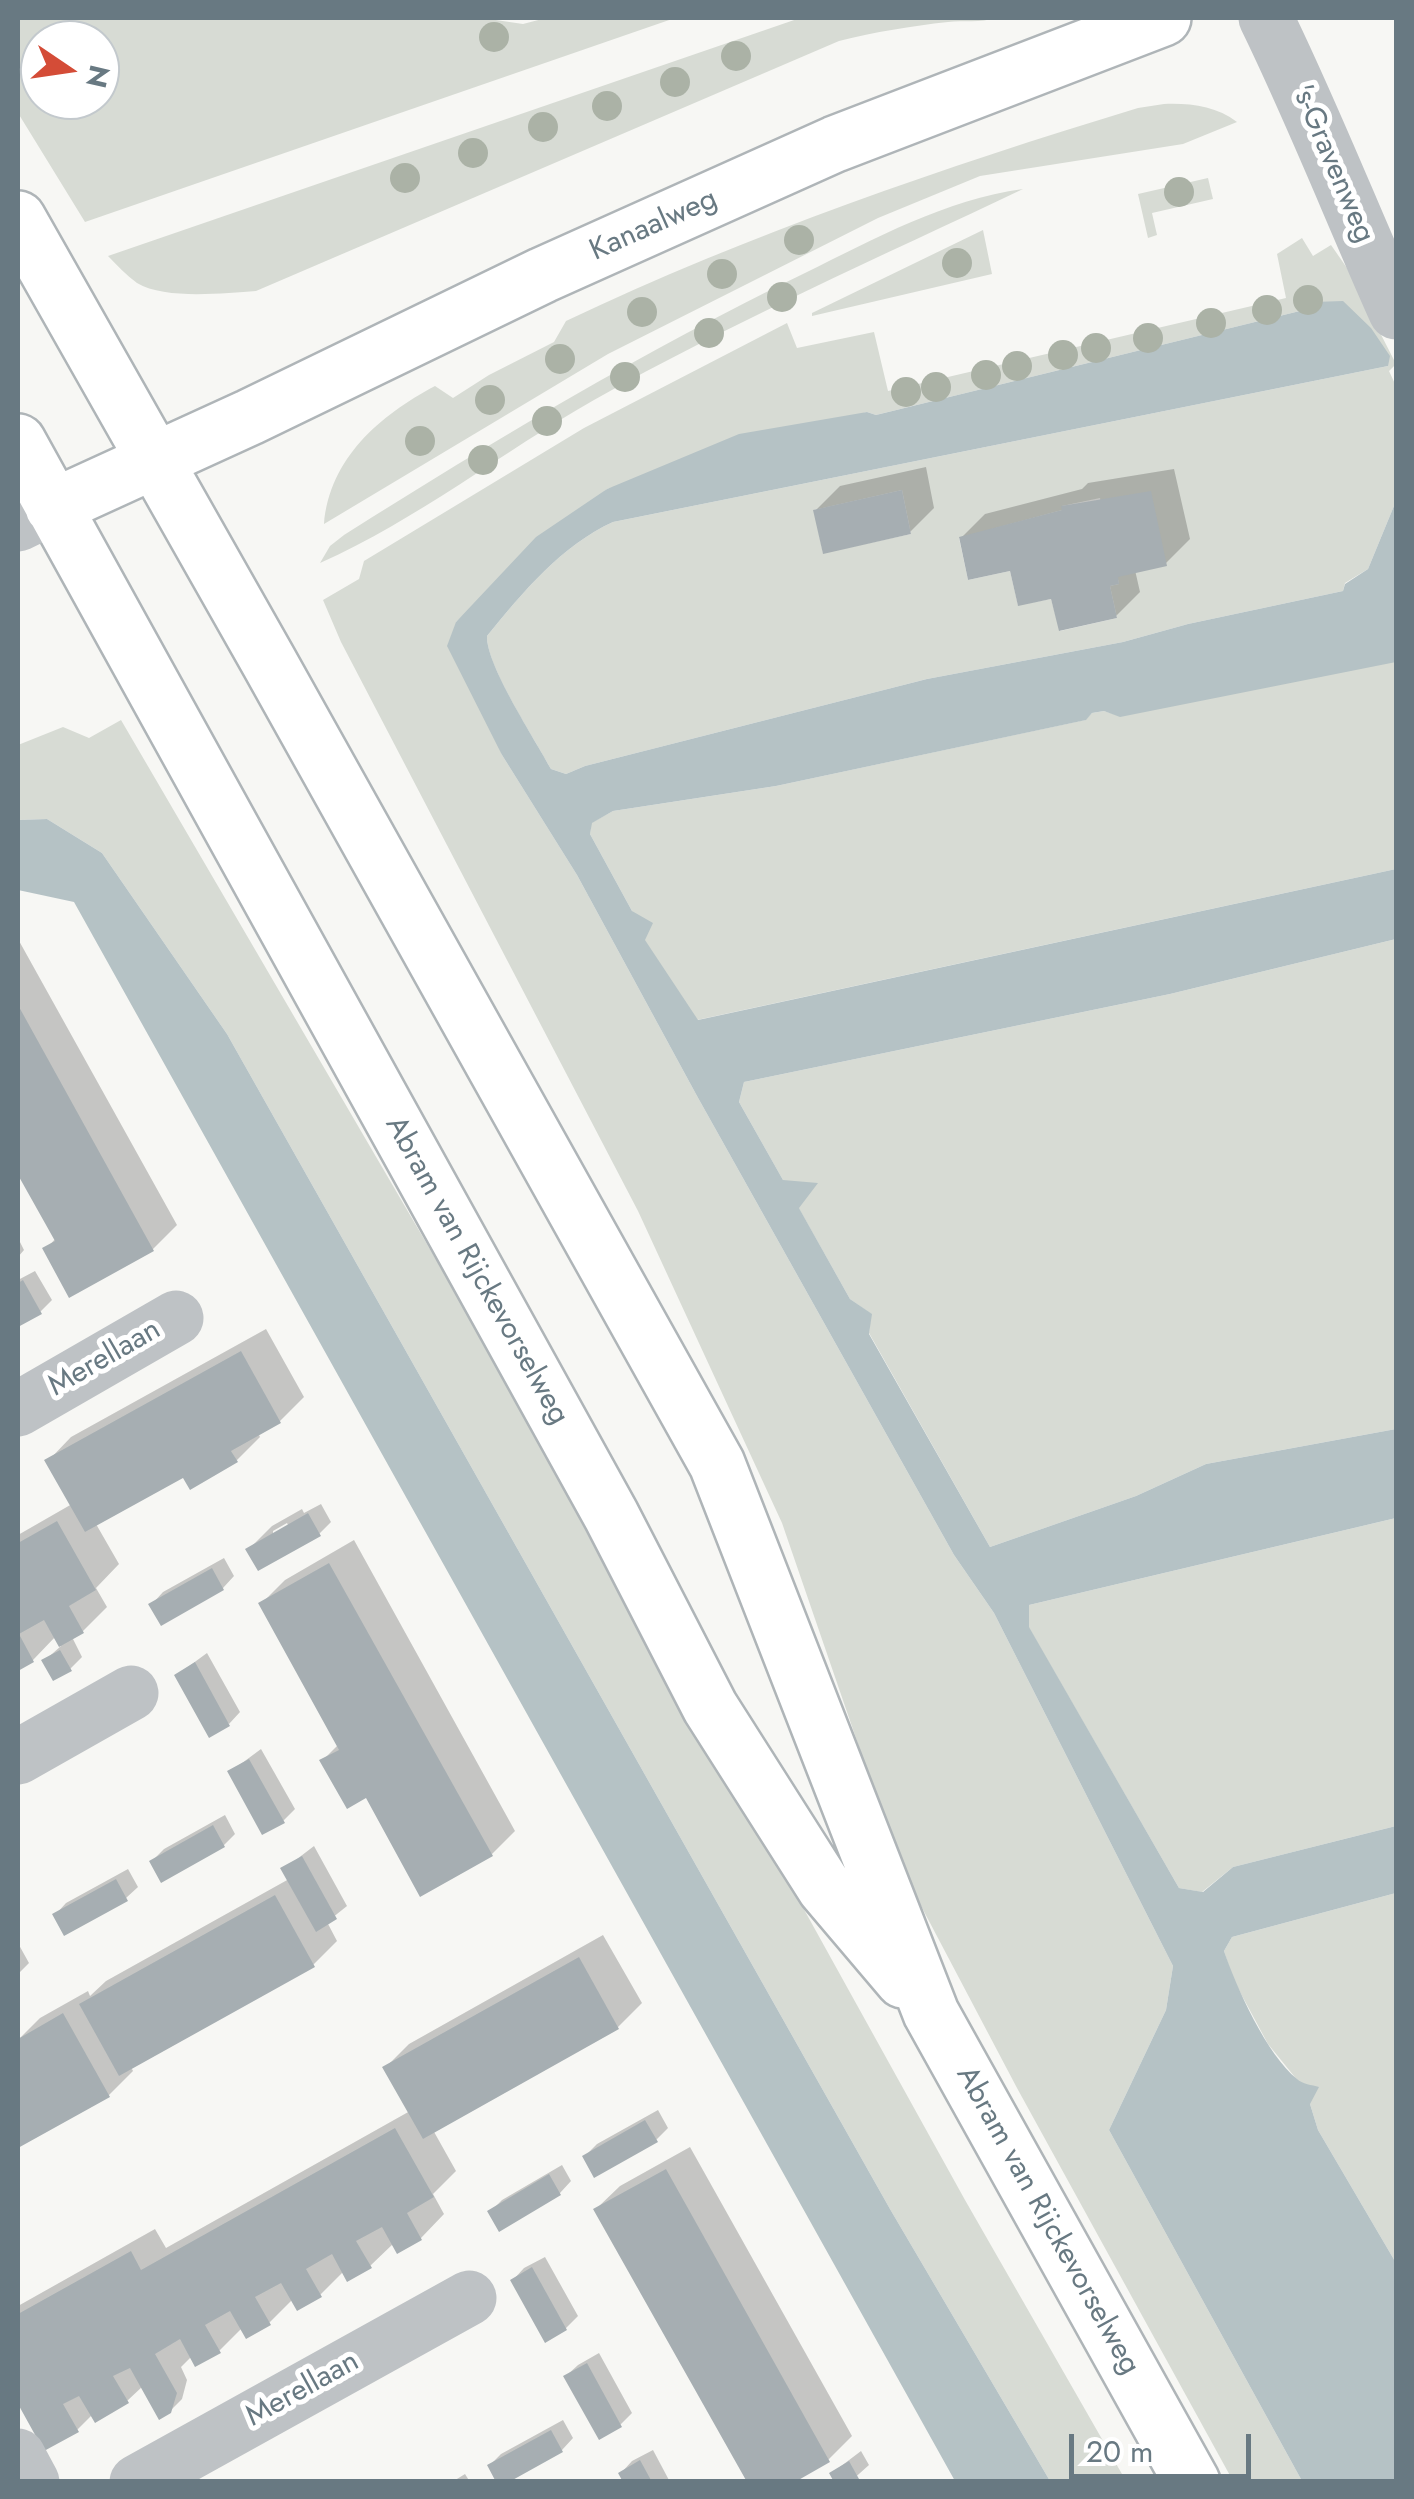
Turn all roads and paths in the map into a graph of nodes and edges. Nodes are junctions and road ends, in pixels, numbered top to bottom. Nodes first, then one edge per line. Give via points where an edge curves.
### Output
1 (1163, 18) edge
2 (1266, 18) edge
3 (18, 219) edge
4 (1396, 312) edge
5 (18, 442) edge
6 (155, 459) junction
7 (35, 516) edge
8 (176, 1318) dead end
9 (23, 1393) edge
10 (131, 1693) dead end
11 (18, 1757) edge
12 (930, 2013) junction
13 (469, 2298) dead end
14 (18, 2456) edge
15 (32, 2482) edge
16 (137, 2482) edge
17 (1192, 2482) edge

1 - 6 main road, Kanaalweg via 836,144
2 - 4 street, 's-Gravenweg
3 - 6 main road, Abram van Rijckevorselweg
5 - 7 main road, Abram van Rijckevorselweg
6 - 7 main road
6 - 12 main road, Abram van Rijckevorselweg via 716,1464
7 - 12 main road, Abram van Rijckevorselweg via 611,1515 710,1707 825,1888
8 - 9 street, Merellaan
10 - 11 street
12 - 17 main road, Abram van Rijckevorselweg
13 - 16 street, Merellaan
14 - 15 street

